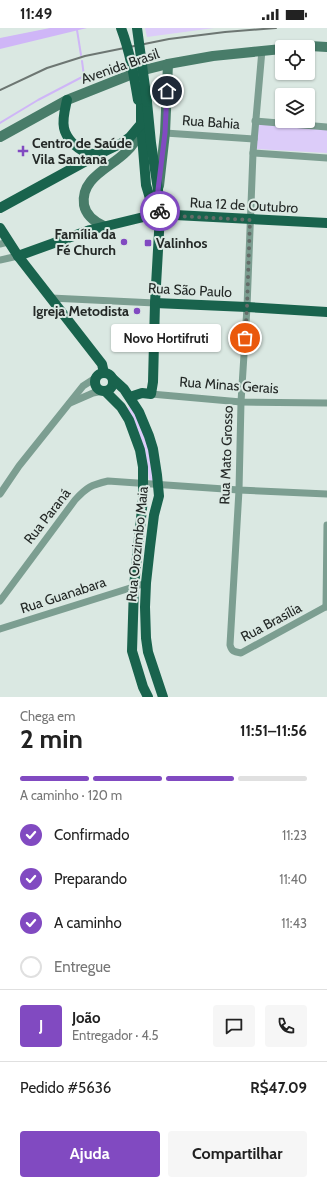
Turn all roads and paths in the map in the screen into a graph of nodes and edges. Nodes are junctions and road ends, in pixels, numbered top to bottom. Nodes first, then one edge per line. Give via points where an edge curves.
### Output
1 (121, 28) edge
2 (130, 28) edge
3 (137, 28) edge
4 (315, 46) edge
5 (327, 47) edge
6 (275, 49) edge
7 (262, 50) junction
8 (168, 64) junction
9 (67, 100) junction
10 (142, 103) junction
11 (255, 122) junction
12 (141, 127) junction
13 (327, 127) edge
14 (165, 133) junction
15 (0, 137) edge
16 (254, 139) junction
17 (254, 153) junction
18 (97, 155) junction
19 (327, 158) edge
20 (158, 190) junction
21 (0, 208) edge
22 (160, 215) junction
23 (250, 220) junction
24 (327, 223) edge
25 (104, 226) junction
26 (0, 228) edge
27 (4, 243) edge
28 (18, 256) junction
29 (0, 260) edge
30 (51, 298) junction
31 (155, 302) junction
32 (247, 307) junction
33 (327, 312) edge
34 (100, 375) junction
35 (113, 379) junction
36 (104, 391) junction
37 (151, 394) junction
38 (130, 397) junction
39 (241, 402) junction
40 (327, 403) edge
41 (68, 404) junction
42 (121, 407) junction
43 (144, 484) junction
44 (158, 484) junction
45 (239, 490) junction
46 (0, 494) edge
47 (327, 494) edge
48 (327, 524) edge
49 (146, 583) junction
50 (134, 586) junction
51 (0, 601) edge
52 (327, 607) edge
53 (0, 625) edge
54 (8, 627) junction
55 (0, 629) edge
56 (230, 645) joint
57 (148, 697) edge
58 (162, 697) edge

1 - 10 main road, bridge
2 - 10 main road, bridge
3 - 10 main road, bridge
4 - 5 main road
6 - 7 main road, Avenida Brasil
7 - 8 main road, Avenida Brasil
7 - 11 street, Rua Mato Grosso
8 - 9 main road, Avenida Brasil via 140,71
8 - 14 main road
9 - 15 main road, Avenida Brasil
9 - 18 main road via 64,129 76,146
10 - 12 main road
10 - 20 main road
11 - 13 street
11 - 16 street, Rua Mato Grosso
12 - 18 main road via 122,143
12 - 22 main road via 146,185 150,201
12 - 25 main road via 136,142 92,179 84,194 85,208 92,219
14 - 16 street, Rua Bahia
14 - 20 main road
16 - 17 street, Rua Mato Grosso
17 - 19 street
17 - 23 street, Rua Mato Grosso
18 - 21 main road
20 - 22 main road
22 - 23 main road, Rua 12 de Outubro
22 - 25 main road, Rua 12 de Outubro
22 - 31 main road
23 - 24 main road, Rua 12 de Outubro
23 - 32 street, Rua Mato Grosso
25 - 28 main road, Rua 12 de Outubro
26 - 27 main road
27 - 28 main road
28 - 29 street
28 - 30 main road
30 - 31 street, Rua São Paulo
30 - 34 main road via 102,364
31 - 32 main road, Rua São Paulo
31 - 37 main road
32 - 33 main road, Rua São Paulo
32 - 39 street, Rua Mato Grosso
34 - 35 main road via 109,374
34 - 36 main road via 95,383
34 - 41 street via 82,386
35 - 36 main road via 111,388
35 - 38 main road, Rua Orozimbo Maia
36 - 41 street
36 - 42 main road, Rua Orozimbo Maia
37 - 38 main road, Rua Minas Gerais via 142,393
37 - 39 street, Rua Minas Gerais
38 - 42 main road
38 - 44 main road, Rua Orozimbo Maia via 150,436
39 - 40 street, Rua Minas Gerais
39 - 45 street, Rua Mato Grosso
41 - 46 street
42 - 43 main road, Rua Orozimbo Maia via 129,420 140,450
43 - 44 street, Rua Paraná
43 - 50 main road, Rua Orozimbo Maia
43 - 51 street, Rua Paraná via 108,481 85,489
44 - 45 street, Rua Paraná
44 - 49 main road, Rua Orozimbo Maia via 159,496 154,515
45 - 47 street, Rua Paraná
45 - 56 street, Rua Mato Grosso
48 - 52 street
49 - 50 street, Rua Guanabara
49 - 58 main road, Rua Orozimbo Maia via 146,638
50 - 54 street, Rua Guanabara
50 - 57 main road, Rua Orozimbo Maia via 132,651
52 - 56 street, Rua Brasília via 241,653 231,650
53 - 54 street
54 - 55 street, Rua Guanabara

